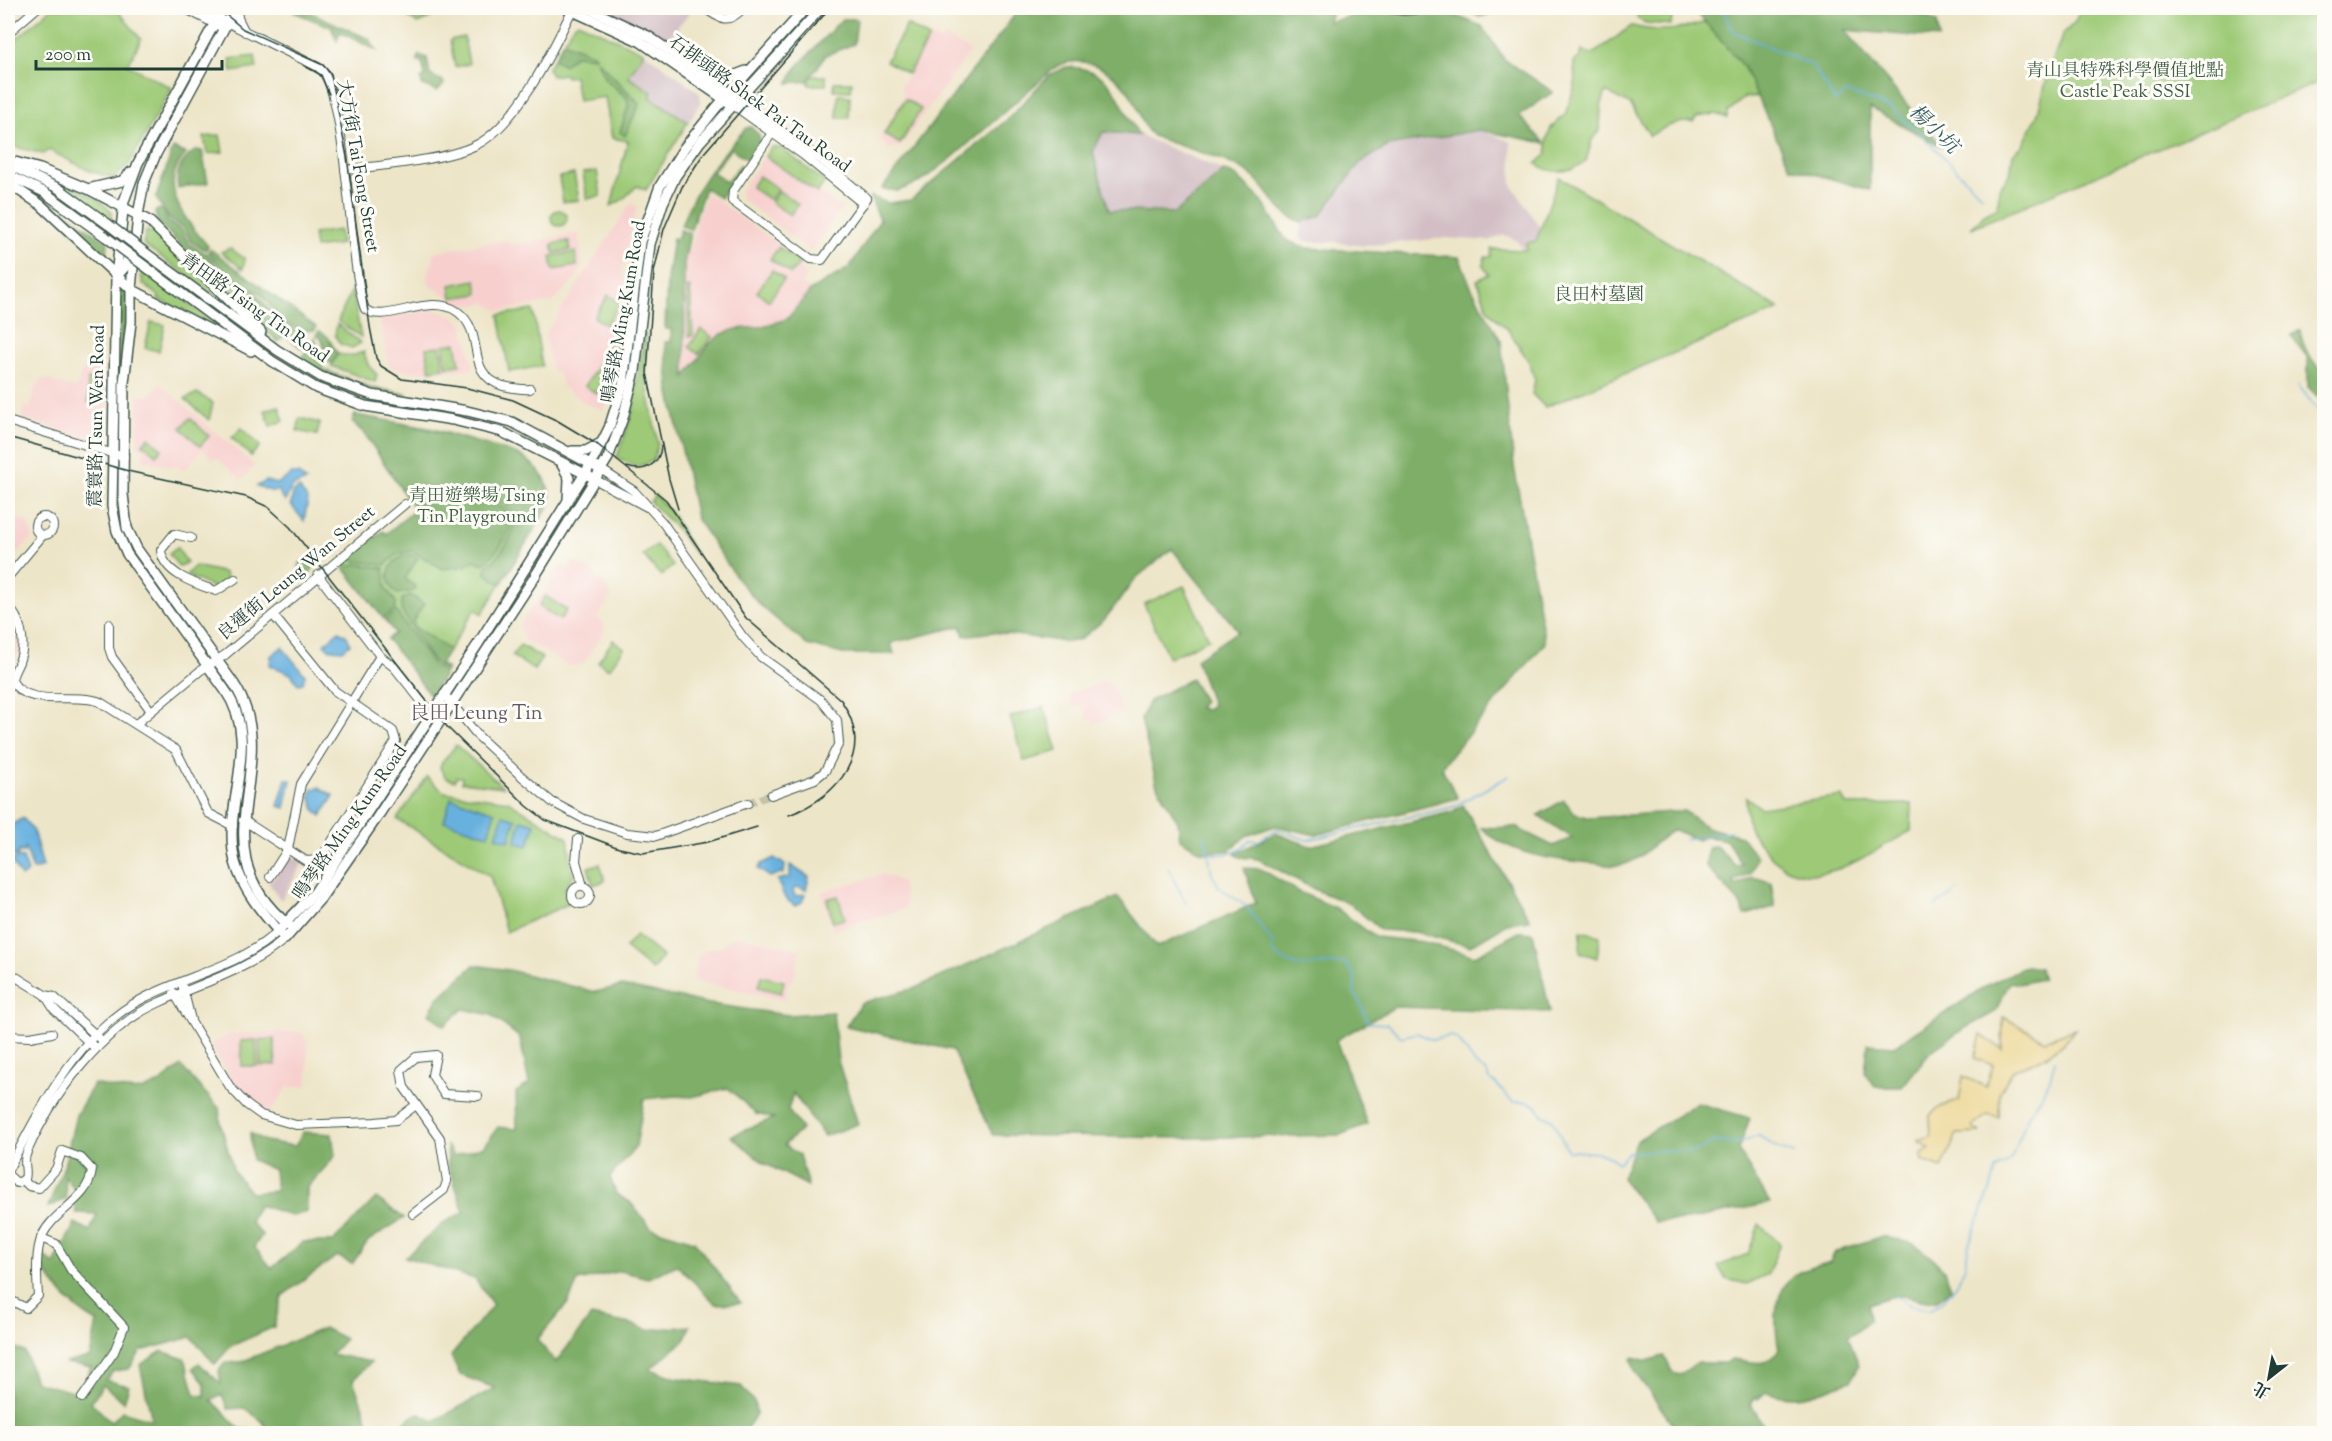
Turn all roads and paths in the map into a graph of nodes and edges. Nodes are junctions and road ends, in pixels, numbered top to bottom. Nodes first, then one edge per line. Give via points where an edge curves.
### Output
1 (37, 8) edge
2 (184, 8) edge
3 (198, 8) edge
4 (236, 8) edge
5 (570, 8) edge
6 (587, 8) edge
7 (705, 8) edge
8 (743, 8) edge
9 (806, 8) edge
10 (821, 8) edge
11 (1384, 8) edge
12 (1431, 8) edge
13 (221, 19) edge
14 (8, 33) edge
15 (249, 35) junction
16 (751, 68) junction
17 (705, 75) junction
18 (727, 96) junction
19 (736, 102) junction
20 (772, 133) junction
21 (8, 163) edge
22 (138, 163) junction
23 (345, 170) junction
24 (8, 175) edge
25 (8, 183) edge
26 (88, 189) junction
27 (865, 201) junction
28 (123, 208) junction
29 (138, 215) junction
30 (134, 242) junction
31 (116, 277) junction
32 (131, 289) junction
33 (277, 350) junction
34 (272, 361) junction
35 (531, 389) dead end
36 (8, 422) edge
37 (603, 442) junction
38 (570, 451) junction
39 (114, 454) junction
40 (124, 457) junction
41 (559, 460) junction
42 (591, 464) junction
43 (602, 470) junction
44 (586, 474) junction
45 (596, 480) junction
46 (568, 503) junction
47 (405, 504) dead end
48 (648, 508) junction
49 (43, 535) dead end
50 (191, 538) dead end
51 (318, 575) junction
52 (8, 577) edge
53 (235, 579) dead end
54 (8, 606) edge
55 (273, 615) junction
56 (110, 624) dead end
57 (380, 656) junction
58 (216, 660) junction
59 (208, 666) junction
60 (10, 682) edge
61 (444, 694) junction
62 (351, 704) junction
63 (452, 704) junction
64 (426, 707) dead end
65 (151, 711) junction
66 (136, 723) junction
67 (771, 795) tunnel mouth
68 (748, 803) tunnel mouth
69 (243, 820) junction
70 (233, 826) junction
71 (579, 839) dead end
72 (288, 849) junction
73 (270, 877) dead end
74 (583, 886) dead end
75 (291, 926) junction
76 (278, 931) junction
77 (285, 939) junction
78 (10, 975) edge
79 (181, 983) junction
80 (185, 991) junction
81 (8, 992) edge
82 (173, 992) junction
83 (45, 995) junction
84 (193, 1027) junction
85 (8, 1032) edge
86 (52, 1033) dead end
87 (97, 1035) junction
88 (104, 1041) junction
89 (90, 1043) junction
90 (96, 1049) junction
91 (478, 1096) dead end
92 (416, 1105) junction
93 (14, 1164) junction
94 (8, 1170) edge
95 (26, 1170) junction
96 (8, 1175) edge
97 (23, 1180) junction
98 (413, 1214) dead end
99 (41, 1238) junction
100 (8, 1299) edge
101 (82, 1398) dead end

1 - 14 street
2 - 13 street
3 - 13 street
4 - 13 main road, 震寰路 Tsun Wen Road
4 - 15 street
5 - 18 main road, 石排頭路 Shek Pai Tau Road via 652,48
5 - 23 street via 513,113 489,137 456,152
6 - 17 main road, 石排頭路 Shek Pai Tau Road via 648,36
7 - 8 street via 724,20
9 - 16 main road, 鳴琴路 Ming Kum Road
10 - 19 main road, 鳴琴路 Ming Kum Road
11 - 12 street
13 - 15 street, 大方街 Tai Fong Street
13 - 22 main road, 震寰路 Tsun Wen Road
13 - 29 main road, 震寰路 Tsun Wen Road via 156,154 144,183
15 - 23 street, 大方街 Tai Fong Street via 326,74
16 - 17 main road via 725,79
16 - 18 main road, 鳴琴路 Ming Kum Road
17 - 18 main road, 石排頭路 Shek Pai Tau Road
18 - 19 main road, 石排頭路 Shek Pai Tau Road
18 - 37 main road, 鳴琴路 Ming Kum Road via 675,160 648,213 637,257 626,369
19 - 20 street, 石排頭路 Shek Pai Tau Road
19 - 27 street, 石排頭路 Shek Pai Tau Road via 819,158
19 - 43 main road, 鳴琴路 Ming Kum Road via 683,165 657,217 647,258 631,387
20 - 27 street, 石排頭路 Shek Pai Tau Road
20 - 27 street via 732,193 736,206 818,261 826,258
21 - 26 main road via 40,169
21 - 33 main road, 青田路 Tsing Tin Road, bridge via 58,188
22 - 26 main road via 122,181
22 - 28 main road, 震寰路 Tsun Wen Road
23 - 35 street, 大方街 Tai Fong Street via 368,312 432,304 450,307 471,327 485,377 515,389
24 - 34 main road, 青田路 Tsing Tin Road, bridge via 44,192
25 - 31 main road via 41,205
26 - 28 main road
28 - 29 main road
28 - 31 main road, 震寰路 Tsun Wen Road
29 - 30 main road, 震寰路 Tsun Wen Road
29 - 33 main road via 154,226
30 - 31 main road via 125,267
30 - 32 main road, 震寰路 Tsun Wen Road
31 - 32 main road
31 - 39 main road, 震寰路 Tsun Wen Road
32 - 34 main road
32 - 40 main road, 震寰路 Tsun Wen Road via 132,322 124,382
33 - 38 main road, 青田路 Tsing Tin Road via 343,386 385,398 499,418
34 - 41 main road, 青田路 Tsing Tin Road via 342,398 489,429
36 - 39 street
37 - 38 main road via 591,450
37 - 42 main road, 鳴琴路 Ming Kum Road
38 - 42 main road, 青田路 Tsing Tin Road
39 - 40 street
39 - 59 main road, 震寰路 Tsun Wen Road via 112,506 121,543
40 - 58 main road, 震寰路 Tsun Wen Road via 123,505 131,538
41 - 44 main road, 青田路 Tsing Tin Road
41 - 46 main road via 569,477
42 - 43 main road, 青田路 Tsing Tin Road
42 - 44 main road, 鳴琴路 Ming Kum Road
43 - 45 main road, 鳴琴路 Ming Kum Road
43 - 48 street via 634,491
44 - 45 main road, 青田路 Tsing Tin Road
44 - 46 main road, 鳴琴路 Ming Kum Road
45 - 48 street
45 - 63 main road, 鳴琴路 Ming Kum Road
46 - 61 main road, 鳴琴路 Ming Kum Road
47 - 51 street, 良運街 Leung Wan Street
48 - 67 street via 676,539 752,648 821,700 837,720 839,743 825,771
49 - 52 street
50 - 53 street via 174,534 161,550 174,573 216,591
51 - 55 street, 良運街 Leung Wan Street
51 - 57 street
54 - 60 street via 22,639 22,652
55 - 58 street, 良運街 Leung Wan Street
55 - 62 street via 335,691
56 - 65 street via 112,657
57 - 62 street
57 - 64 street via 394,667
58 - 59 street, 良運街 Leung Wan Street
58 - 69 main road, 震寰路 Tsun Wen Road via 239,692 251,726 252,752
59 - 65 street, 良運街 Leung Wan Street
59 - 70 main road, 震寰路 Tsun Wen Road via 234,703 243,734
60 - 66 street via 39,697 95,700
61 - 63 street
61 - 75 main road, 鳴琴路 Ming Kum Road
62 - 72 street via 301,784
62 - 72 street via 393,731 394,746 320,860 309,862
63 - 68 street via 482,740 546,798 567,811 618,831 663,835
63 - 75 main road, 鳴琴路 Ming Kum Road via 321,898
65 - 66 street, 良運街 Leung Wan Street
66 - 70 street via 176,750 206,811
69 - 72 street
69 - 75 main road, 震寰路 Tsun Wen Road via 242,844 251,877 260,893
70 - 76 main road, 震寰路 Tsun Wen Road via 240,878
71 - 74 street via 576,861
72 - 73 street
75 - 76 main road, 鳴琴路 Ming Kum Road
75 - 77 main road, 鳴琴路 Ming Kum Road
76 - 77 main road, 震寰路 Tsun Wen Road
76 - 79 street via 258,947
77 - 80 street via 272,950
78 - 81 street
78 - 83 street
79 - 80 street
79 - 82 street
80 - 82 street
80 - 84 street
82 - 84 street
82 - 87 street via 144,997
82 - 88 street via 135,1014
83 - 87 street via 54,997
83 - 89 street via 54,1009
84 - 92 street via 230,1087 247,1106 278,1121 313,1126 396,1120
85 - 86 street via 30,1037
87 - 88 street
87 - 89 street
88 - 90 street
89 - 90 street
89 - 93 street via 47,1099
90 - 95 street via 38,1132 24,1160
91 - 92 street via 444,1094 432,1076 436,1055 423,1056 410,1060 401,1070 404,1087
92 - 98 street via 440,1138 447,1181 444,1190
93 - 94 street
93 - 95 street via 20,1163
95 - 97 street
96 - 97 street via 13,1182
97 - 99 street via 30,1187 39,1188 56,1169 63,1151 81,1158 92,1170 83,1192 56,1217
99 - 100 street via 38,1296 27,1308
99 - 101 street via 56,1244 71,1269 124,1327 114,1352

